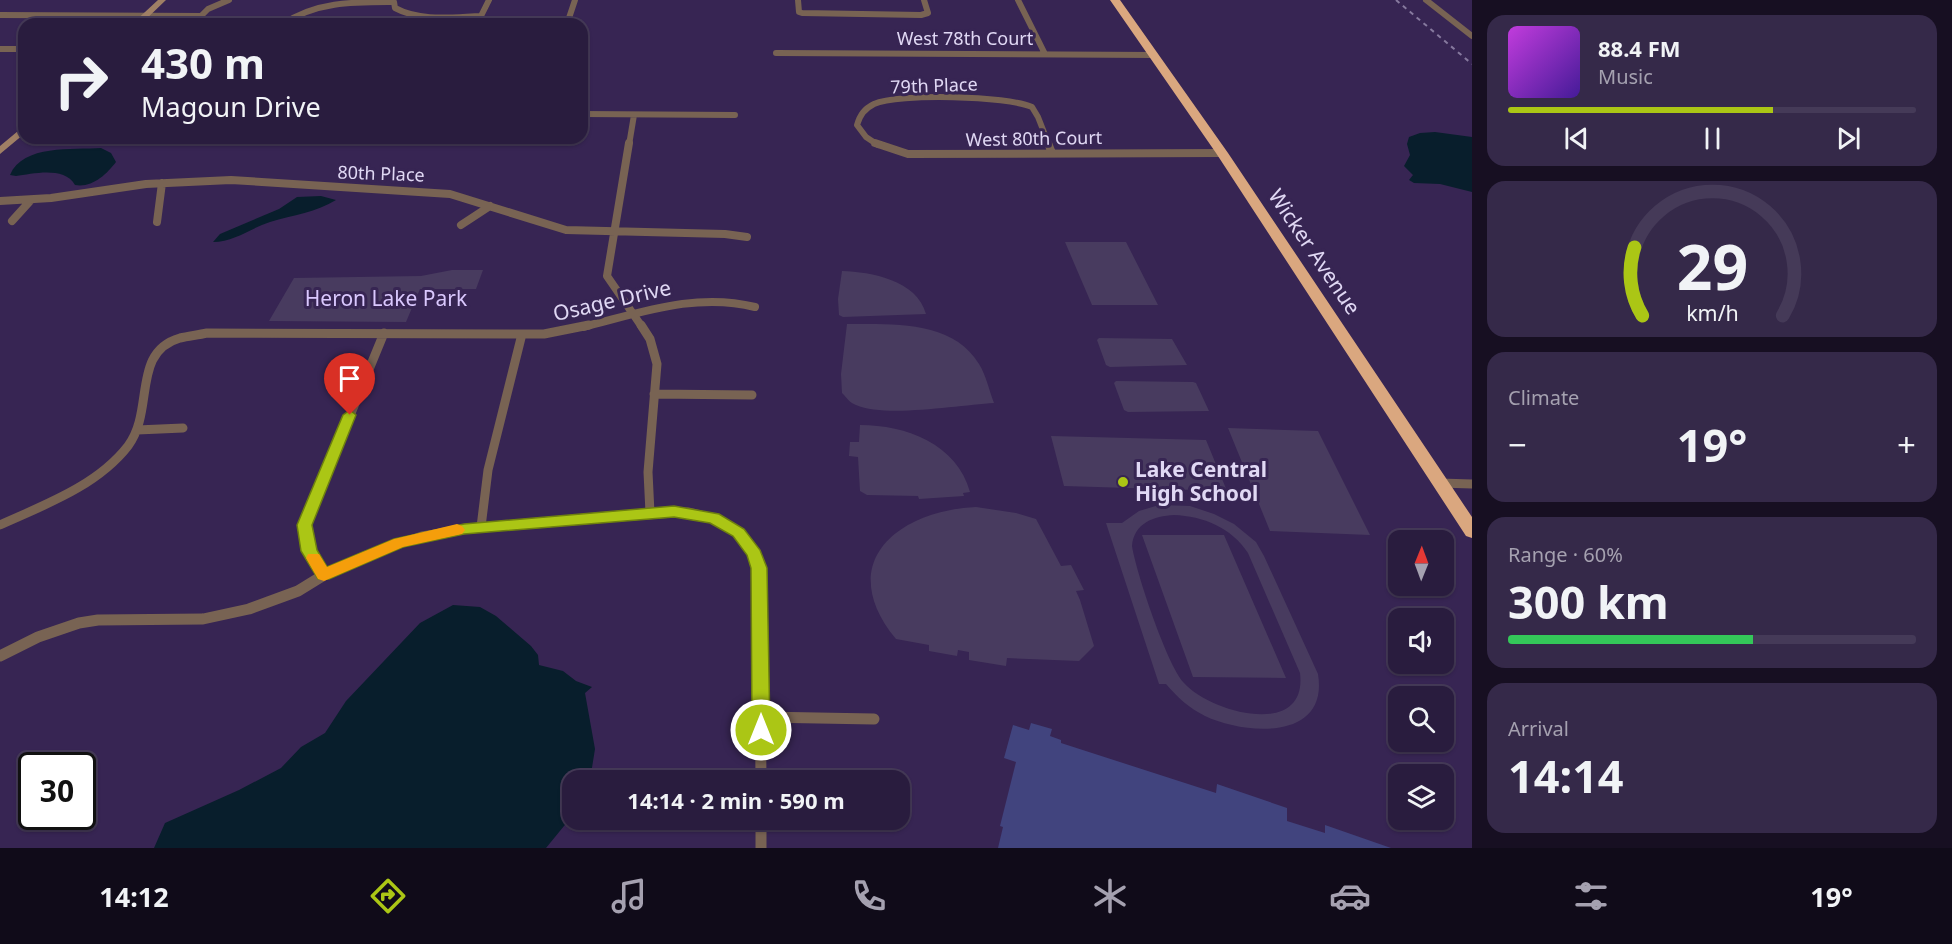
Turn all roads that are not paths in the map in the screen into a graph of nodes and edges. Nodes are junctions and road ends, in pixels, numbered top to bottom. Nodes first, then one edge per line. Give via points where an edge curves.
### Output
1 (162, 0) edge
2 (229, 0) edge
3 (489, 0) edge
4 (575, 0) edge
5 (798, 0) edge
6 (924, 0) edge
7 (1018, 0) edge
8 (1115, 0) edge
9 (1426, 0) edge
10 (0, 15) edge
11 (93, 15) junction
12 (145, 16) junction
13 (202, 16) junction
14 (481, 16) joint
15 (90, 18) edge
16 (143, 18) edge
17 (200, 18) edge
18 (290, 18) edge
19 (569, 18) edge
20 (1472, 36) edge
21 (0, 49) edge
22 (18, 49) edge
23 (776, 53) dead end
24 (1045, 54) junction
25 (1153, 55) junction
26 (588, 114) edge
27 (634, 115) junction
28 (735, 115) dead end
29 (857, 125) joint
30 (18, 134) edge
31 (0, 151) edge
32 (1052, 153) junction
33 (1222, 153) junction
34 (162, 183) junction
35 (0, 200) edge
36 (31, 200) junction
37 (490, 206) junction
38 (12, 221) dead end
39 (157, 222) dead end
40 (461, 225) dead end
41 (614, 232) junction
42 (747, 237) dead end
43 (755, 308) dead end
44 (633, 315) junction
45 (384, 333) junction
46 (522, 334) junction
47 (654, 394) junction
48 (752, 395) dead end
49 (183, 428) dead end
50 (137, 430) junction
51 (1440, 483) junction
52 (1472, 484) edge
53 (650, 513) junction
54 (0, 525) edge
55 (480, 527) junction
56 (1472, 531) edge
57 (324, 575) junction
58 (0, 656) edge
59 (761, 717) junction
60 (874, 719) dead end
61 (761, 770) edge
62 (761, 830) edge
63 (761, 848) edge

1 - 12 street
2 - 13 street
3 - 14 street
4 - 19 street
5 - 6 street via 799,12 807,14 927,14
7 - 24 street
8 - 25 highway, Wicker Avenue
9 - 20 street
10 - 11 street
11 - 12 street
11 - 15 street
12 - 13 street
12 - 16 street
13 - 17 street
14 - 18 street via 419,16 399,11 394,2 357,2 311,9
21 - 22 street
23 - 24 street, West 78th Court
24 - 25 street, West 78th Court
25 - 33 highway, Wicker Avenue
26 - 27 street
27 - 28 street
27 - 41 street
29 - 32 street, West 80th Court via 863,137 908,154
29 - 32 street, 79th Place via 861,113 875,104 894,100 1023,101 1036,113
30 - 31 street
32 - 33 street, West 80th Court
33 - 51 highway, Wicker Avenue
34 - 36 street, 80th Place
34 - 37 street, 80th Place via 231,180 434,191
34 - 39 street
35 - 36 street, 80th Place
36 - 38 street
37 - 40 street
37 - 41 street, 80th Place via 566,230
41 - 42 street, 80th Place
41 - 44 street via 607,276
43 - 44 street, Osage Drive via 739,301 706,301
44 - 46 street, Osage Drive via 583,329
44 - 47 street via 654,352
45 - 46 street, Osage Drive
45 - 50 street, Osage Drive via 207,333 177,338 151,357
45 - 57 street via 305,525 309,551
46 - 55 street via 488,470
47 - 48 street
47 - 53 street via 648,472
49 - 50 street
50 - 54 street, Osage Drive via 130,444 96,476
51 - 52 street
51 - 56 highway, Wicker Avenue
53 - 55 street
53 - 59 street via 688,512 714,518 739,532 754,554 759,568
55 - 57 street via 399,543
57 - 58 street via 298,591 241,611 203,619 79,623
59 - 60 street
59 - 61 street
62 - 63 street

